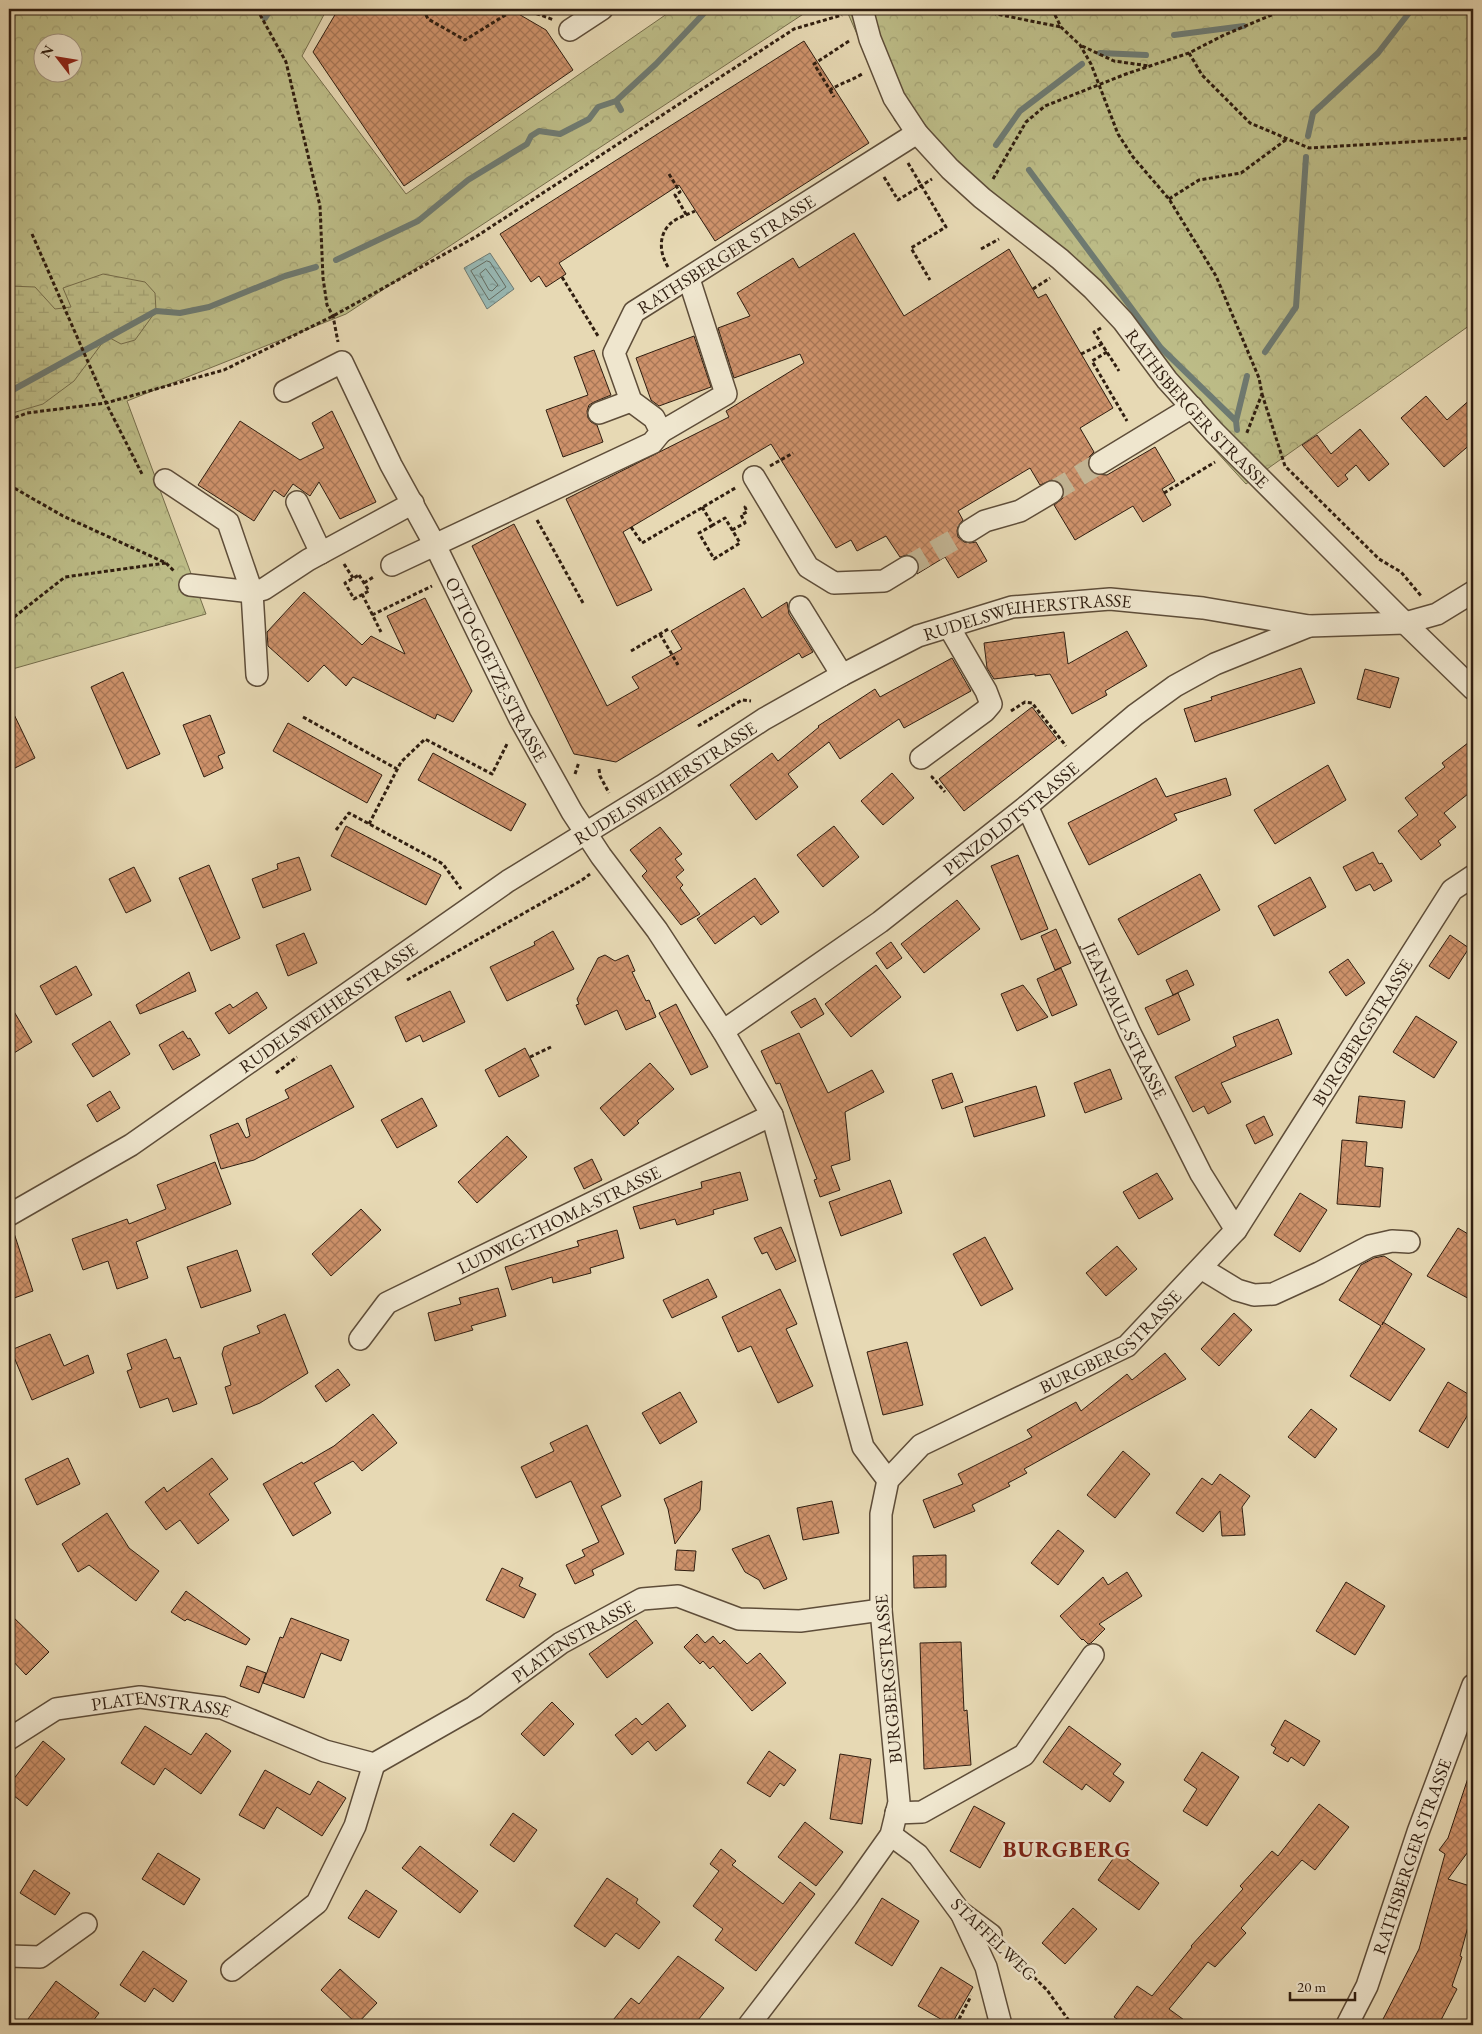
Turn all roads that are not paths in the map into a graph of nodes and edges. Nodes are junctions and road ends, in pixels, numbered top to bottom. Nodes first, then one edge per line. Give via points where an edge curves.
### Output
1 (602, 9) edge
2 (862, 9) edge
3 (564, 23) road end
4 (917, 132) junction
5 (684, 281) junction
6 (285, 391) dead end
7 (631, 402) junction
8 (1192, 407) junction
9 (599, 413) dead end
10 (661, 432) junction
11 (1100, 463) tunnel mouth
12 (754, 477) road end
13 (156, 481) road end
14 (1052, 492) tunnel mouth
15 (298, 502) dead end
16 (413, 503) junction
17 (969, 531) tunnel mouth
18 (435, 545) junction
19 (314, 556) junction
20 (392, 565) dead end
21 (908, 567) tunnel mouth
22 (190, 585) road end
23 (252, 592) junction
24 (1473, 592) edge
25 (800, 607) dead end
26 (1405, 623) junction
27 (1309, 626) junction
28 (949, 627) junction
29 (257, 675) dead end
30 (842, 676) junction
31 (1473, 689) edge
32 (921, 758) dead end
33 (1027, 806) junction
34 (586, 832) junction
35 (1473, 876) edge
36 (723, 1031) junction
37 (772, 1115) junction
38 (9, 1215) edge
39 (1236, 1230) junction
40 (1409, 1242) dead end
41 (1201, 1268) junction
42 (360, 1338) dead end
43 (888, 1480) junction
44 (881, 1610) junction
45 (1093, 1655) dead end
46 (1473, 1685) edge
47 (12, 1730) edge
48 (374, 1764) junction
49 (896, 1813) junction
50 (891, 1835) junction
51 (960, 1912) junction
52 (86, 1924) dead end
53 (991, 1935) road end
54 (9, 1956) edge
55 (232, 1970) dead end
56 (749, 2025) edge
57 (1001, 2025) edge
58 (1347, 2025) edge

1 - 3 street
2 - 4 street, RATHSBERGER STRASSE via 894,98
4 - 5 street, RATHSBERGER STRASSE
4 - 8 street, RATHSBERGER STRASSE via 982,198 1093,289 1124,321
5 - 7 street, RATHSBERGER STRASSE via 634,312 614,353
5 - 10 street via 726,394
6 - 16 street, OTTO-GOETZE-STRASSE via 342,362 391,465
7 - 9 street
7 - 10 street via 654,418
8 - 11 street
8 - 26 street, RATHSBERGER STRASSE via 1228,457
10 - 18 street via 652,443
12 - 21 street via 808,567 834,583 884,581
13 - 23 street via 228,522
14 - 17 street via 1020,511 985,521
15 - 19 street
16 - 18 street, OTTO-GOETZE-STRASSE
16 - 19 street
18 - 20 street
18 - 34 street, OTTO-GOETZE-STRASSE via 520,719
19 - 23 street via 264,589
22 - 23 street
23 - 29 street
24 - 26 street, RUDELSWEIHERSTRASSE via 1437,614
25 - 30 street
26 - 27 street, RUDELSWEIHERSTRASSE
26 - 31 street, RATHSBERGER STRASSE
27 - 28 street, RUDELSWEIHERSTRASSE via 1204,608 1110,599 1012,607
27 - 33 street, PENZOLDTSTRASSE via 1216,664 1175,686 1135,714
28 - 30 street, RUDELSWEIHERSTRASSE via 918,636
28 - 32 street via 991,704
30 - 34 street, RUDELSWEIHERSTRASSE via 764,719
33 - 36 street, PENZOLDTSTRASSE via 880,922
33 - 39 street, JEAN-PAUL-STRASSE via 1130,1033 1201,1174
34 - 36 street via 657,930
34 - 38 street, RUDELSWEIHERSTRASSE via 473,906 131,1146
35 - 39 street, BURGBERGSTRASSE via 1452,890
36 - 37 street
37 - 42 street, LUDWIG-THOMA-STRASSE via 387,1303
37 - 43 street via 863,1448
39 - 41 street, BURGBERGSTRASSE
40 - 41 street via 1392,1241 1370,1246 1273,1294 1254,1295 1237,1290
41 - 43 street, BURGBERGSTRASSE via 1127,1346 921,1445
43 - 44 street, BURGBERGSTRASSE via 881,1514
44 - 48 street, PLATENSTRASSE via 800,1621 739,1618 678,1596 642,1599 561,1643 474,1707
44 - 49 street, BURGBERGSTRASSE via 899,1802
45 - 49 street via 1024,1755 922,1812
46 - 58 street, RATHSBERGER STRASSE via 1418,1832 1367,1986
47 - 48 street, PLATENSTRASSE via 56,1709 140,1697 222,1708 325,1751
48 - 55 street via 355,1826 316,1903
49 - 50 street, BURGBERGSTRASSE
50 - 51 street, STAFFELWEG via 918,1855
50 - 56 street, BURGBERGSTRASSE
51 - 53 street, STAFFELWEG
51 - 57 street via 986,1967
52 - 54 street via 40,1957

